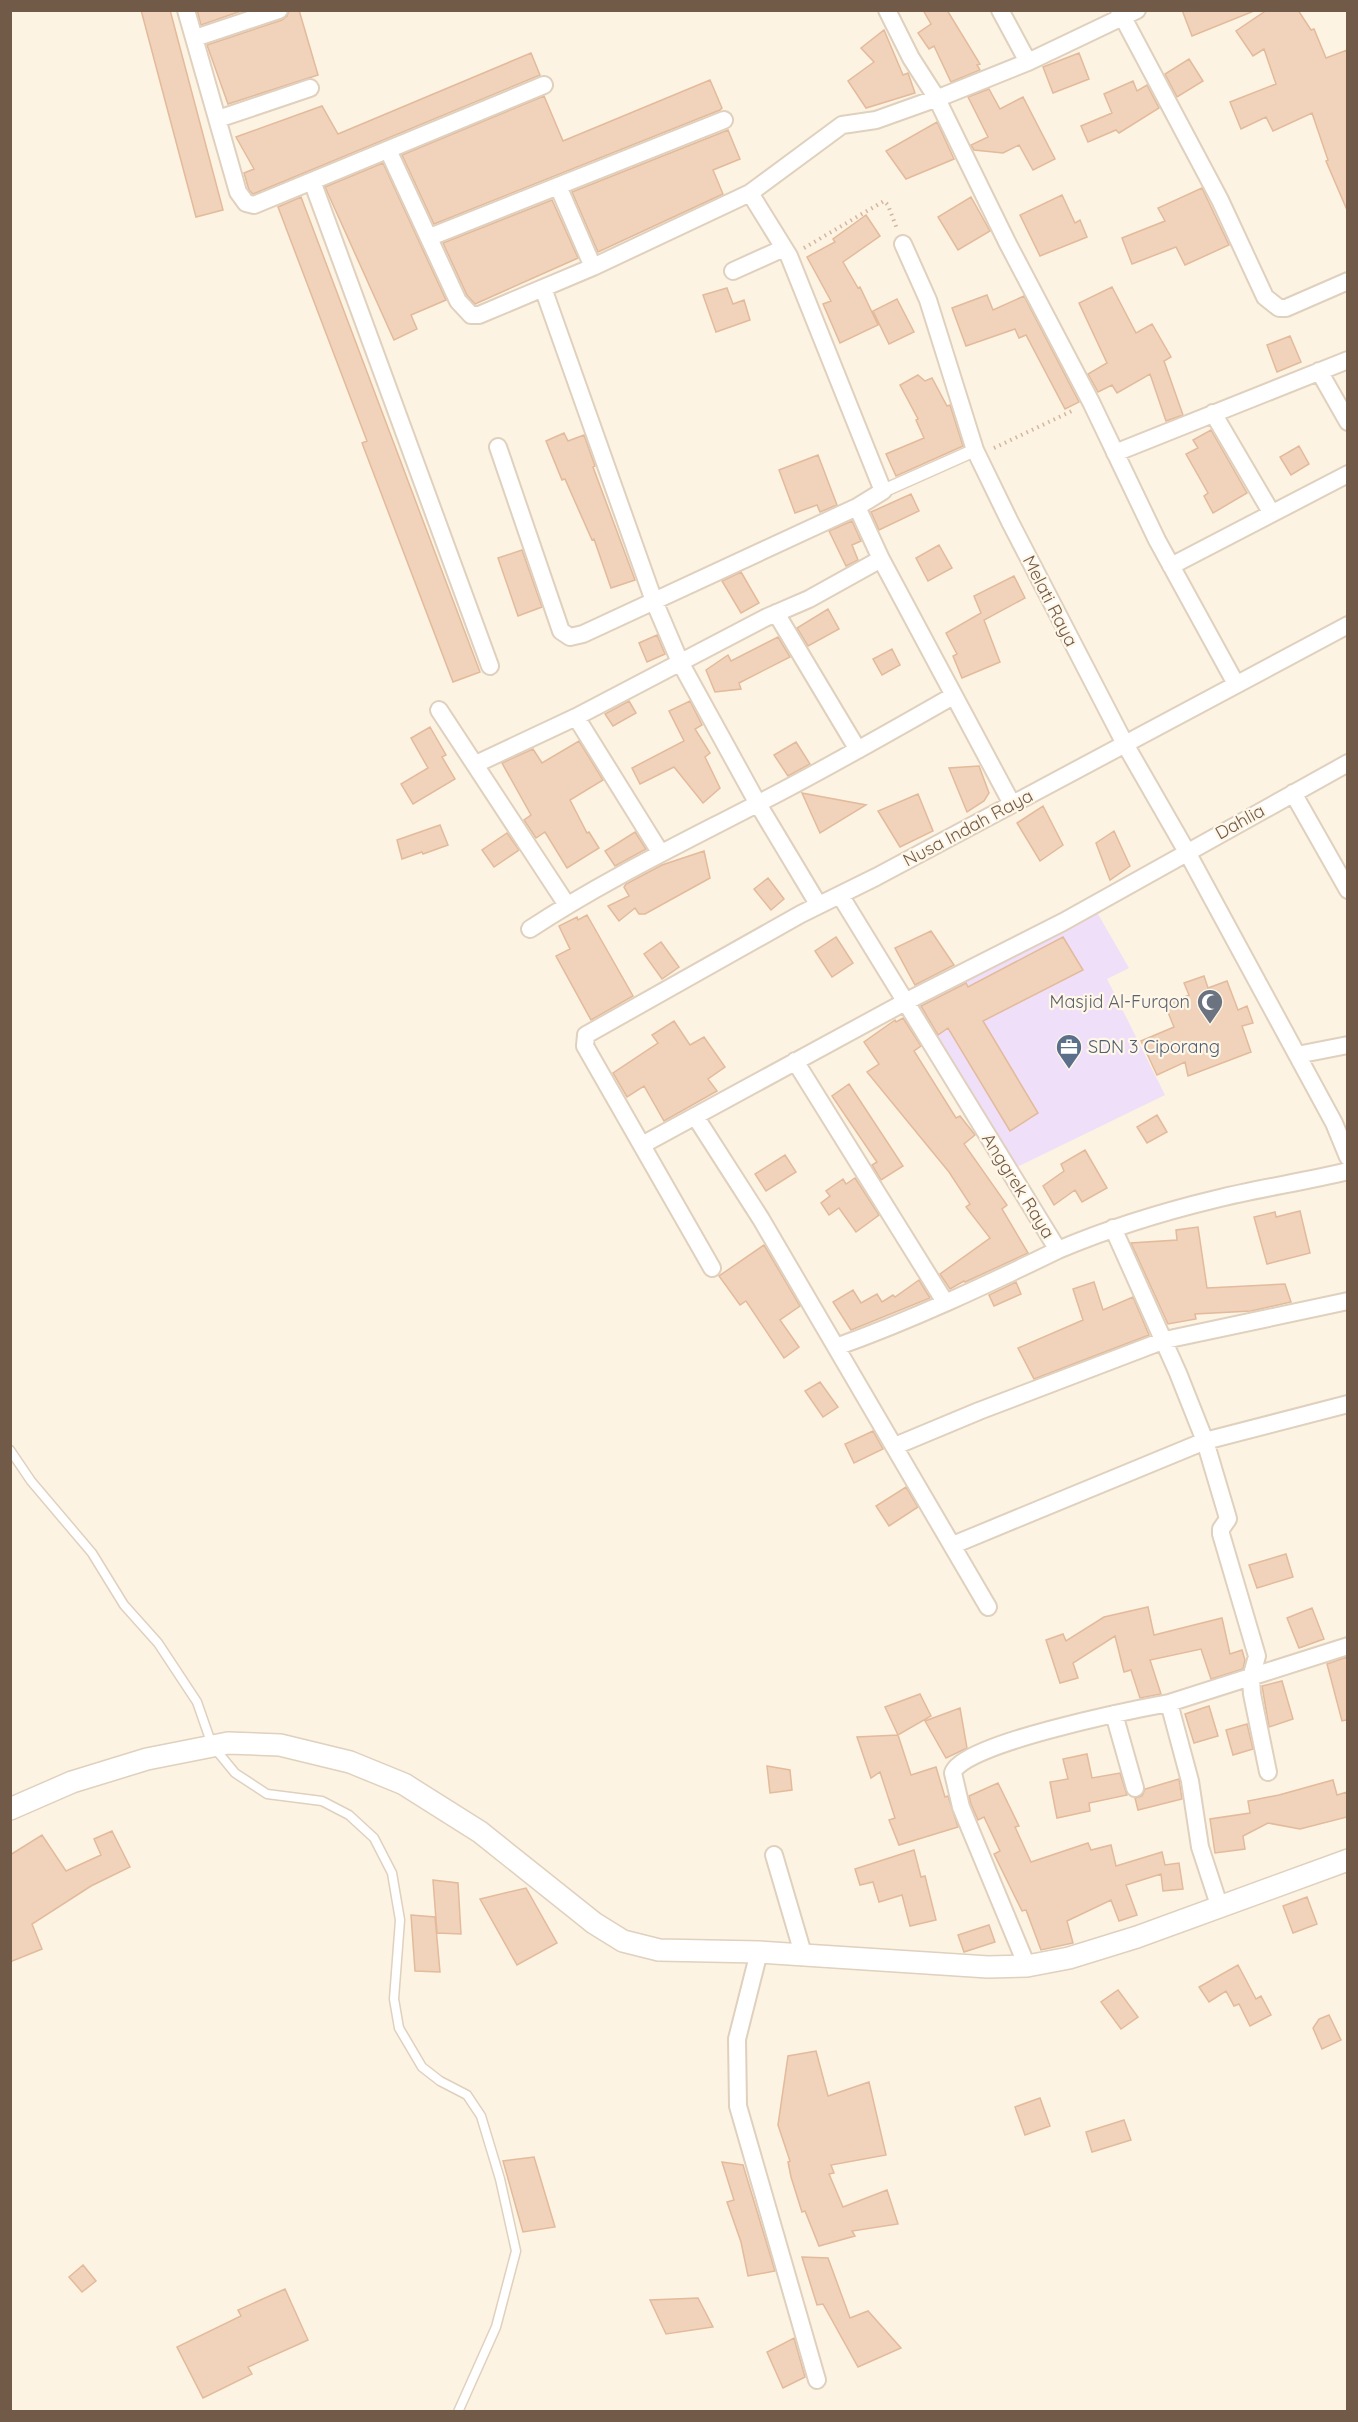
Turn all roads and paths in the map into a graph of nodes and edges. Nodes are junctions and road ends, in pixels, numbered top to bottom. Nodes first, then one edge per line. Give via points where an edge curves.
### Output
1 (186, 10) edge
2 (279, 10) edge
3 (887, 10) edge
4 (1000, 10) edge
5 (1126, 13) edge
6 (195, 38) junction
7 (1028, 62) junction
8 (544, 85) dead end
9 (310, 88) dead end
10 (936, 97) junction
11 (218, 119) junction
12 (724, 120) dead end
13 (388, 150) junction
14 (312, 182) junction
15 (558, 186) junction
16 (750, 193) junction
17 (430, 237) junction
18 (903, 244) joint
19 (786, 252) junction
20 (593, 267) junction
21 (733, 271) dead end
22 (1347, 281) edge
23 (543, 288) junction
24 (1347, 360) edge
25 (1319, 371) junction
26 (1091, 402) junction
27 (1213, 413) junction
28 (1347, 422) edge
29 (498, 447) dead end
30 (977, 453) junction
31 (1115, 453) junction
32 (1347, 474) edge
33 (883, 491) junction
34 (857, 507) junction
35 (1271, 512) junction
36 (881, 559) junction
37 (1171, 566) junction
38 (654, 601) junction
39 (776, 613) junction
40 (1347, 625) edge
41 (680, 662) junction
42 (490, 666) dead end
43 (1236, 684) junction
44 (953, 696) junction
45 (439, 710) dead end
46 (576, 717) junction
47 (1125, 744) junction
48 (858, 750) junction
49 (1347, 763) edge
50 (476, 764) junction
51 (1293, 793) junction
52 (758, 804) junction
53 (1012, 804) junction
54 (660, 852) junction
55 (1187, 852) junction
56 (1347, 890) edge
57 (840, 895) junction
58 (818, 904) junction
59 (567, 905) junction
60 (530, 929) dead end
61 (905, 1002) junction
62 (1347, 1045) edge
63 (1298, 1056) junction
64 (795, 1061) junction
65 (695, 1116) junction
66 (642, 1145) junction
67 (1347, 1156) edge
68 (1347, 1171) edge
69 (1113, 1228) junction
70 (1059, 1250) junction
71 (712, 1268) dead end
72 (1347, 1301) edge
73 (945, 1302) junction
74 (1165, 1340) junction
75 (836, 1347) junction
76 (1347, 1404) edge
77 (1204, 1442) junction
78 (895, 1446) junction
79 (10, 1450) edge
80 (953, 1545) junction
81 (988, 1607) dead end
82 (1347, 1646) edge
83 (1251, 1678) junction
84 (1169, 1703) junction
85 (1114, 1714) junction
86 (212, 1745) junction
87 (1268, 1772) dead end
88 (1135, 1788) dead end
89 (10, 1809) edge
90 (774, 1855) dead end
91 (1347, 1860) edge
92 (1220, 1908) junction
93 (759, 1952) junction
94 (804, 1957) junction
95 (1027, 1966) junction
96 (817, 2380) dead end
97 (458, 2412) edge

1 - 6 street
2 - 6 street
3 - 10 street
4 - 7 street
5 - 7 street
5 - 22 street via 1265,297 1279,308 1286,308
6 - 11 street
7 - 10 street
8 - 13 street
9 - 11 street
10 - 16 street via 876,120 842,125
10 - 26 street
11 - 14 street via 238,192 246,203 254,205
12 - 15 street
13 - 14 street
13 - 17 street
14 - 42 street
15 - 17 street
15 - 20 street
16 - 19 street
16 - 20 street
17 - 23 street via 458,301 471,315 480,315
18 - 19 path via 885,201
18 - 30 street, Melati Raya via 928,300
19 - 21 street
19 - 33 street
20 - 23 street
23 - 38 street
24 - 25 street
25 - 27 street
25 - 28 street
26 - 30 path
26 - 31 street
27 - 31 street
27 - 35 street
29 - 38 street via 561,631 576,637
30 - 33 street
30 - 47 street, Melati Raya
31 - 37 street
32 - 35 street
33 - 34 street
34 - 36 street
34 - 38 street
35 - 37 street
36 - 39 street
36 - 44 street
37 - 43 street
38 - 41 street
39 - 41 street
39 - 48 street
40 - 43 street, Nusa Indah Raya
41 - 46 street
41 - 52 street
43 - 47 street, Nusa Indah Raya
44 - 48 street
44 - 53 street
45 - 50 street
46 - 50 street
46 - 54 street
47 - 53 street, Nusa Indah Raya
47 - 55 street, Melati Raya
48 - 52 street
49 - 51 street, Dahlia
50 - 59 street
51 - 55 street, Dahlia
51 - 56 street
52 - 54 street
52 - 58 street
53 - 57 street, Nusa Indah Raya
54 - 59 street
55 - 61 street, Dahlia via 1064,922
55 - 63 street, Melati Raya
57 - 58 street, Nusa Indah Raya
57 - 61 street, Anggrek Raya
58 - 66 street, Nusa Indah Raya via 585,1037 585,1046
59 - 60 street
61 - 64 street, Dahlia
61 - 70 street, Anggrek Raya
62 - 63 street
63 - 67 street, Melati Raya
64 - 65 street, Dahlia
64 - 73 street
65 - 66 street, Dahlia
65 - 75 street
66 - 71 street
68 - 69 street, Anggrek Raya via 1219,1198
69 - 70 street, Anggrek Raya
69 - 74 street
70 - 73 street
72 - 74 street
73 - 75 street
74 - 77 street
74 - 78 street
75 - 78 street
76 - 77 street
77 - 80 street
77 - 83 street via 1228,1519 1221,1534 1257,1656
78 - 80 street
79 - 86 lane via 37,1489 92,1553 124,1605 158,1643 196,1702
80 - 81 street
82 - 83 street
83 - 84 street
83 - 87 street
84 - 85 street
84 - 92 street via 1190,1781 1200,1847
85 - 88 street
85 - 95 street via 1009,1743 954,1769 962,1807
86 - 89 street via 147,1759 72,1782
86 - 93 street via 280,1745 350,1762 404,1784 480,1832 594,1923 623,1941 659,1950
86 - 97 lane via 235,1773 267,1794 322,1801 349,1815 374,1838 392,1873 400,1920 394,1998 399,2028 422,2067 467,2094 481,2116 516,2251 496,2327
90 - 94 street
91 - 92 street
92 - 95 street via 1069,1958
93 - 94 street
93 - 96 street via 737,2038 738,2106
94 - 95 street

